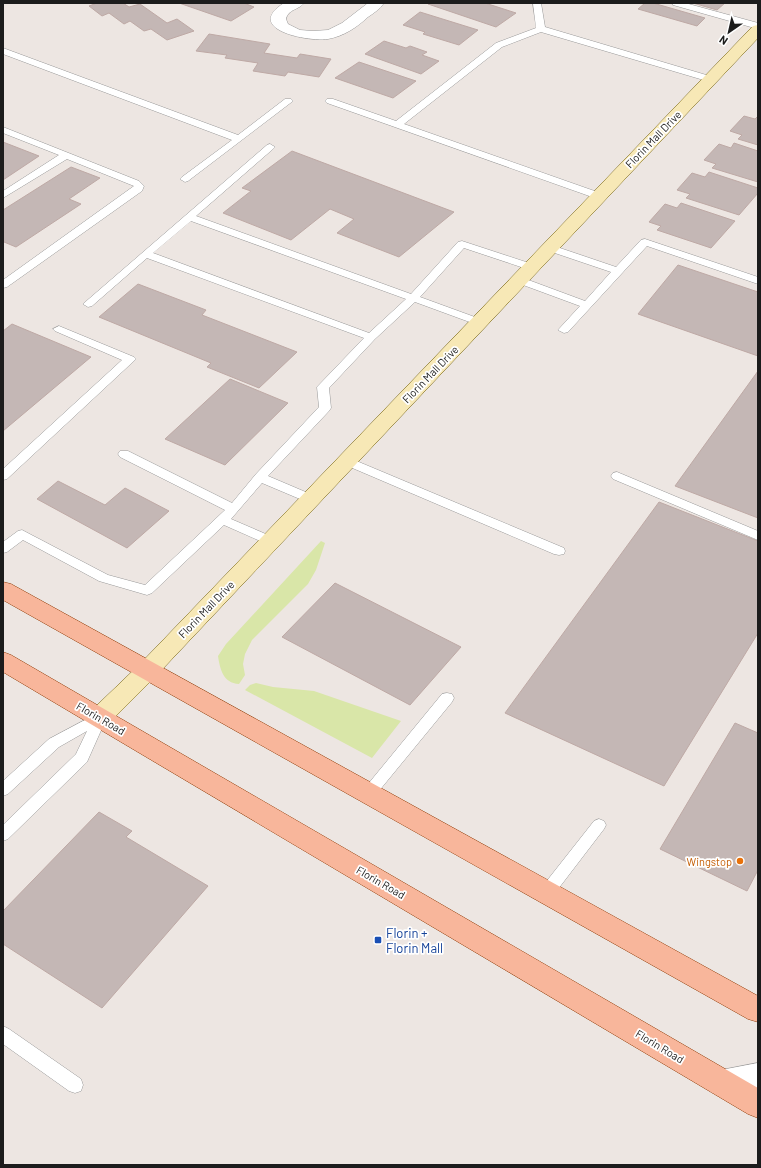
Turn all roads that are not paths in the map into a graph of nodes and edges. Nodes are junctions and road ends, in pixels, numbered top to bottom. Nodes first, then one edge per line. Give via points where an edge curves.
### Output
1 (298, 3) edge
2 (377, 3) edge
3 (537, 3) edge
4 (676, 3) edge
5 (758, 26) edge
6 (541, 29) junction
7 (758, 29) edge
8 (3, 51) edge
9 (710, 79) junction
10 (288, 101) dead end
11 (330, 101) dead end
12 (397, 125) junction
13 (3, 130) edge
14 (239, 139) junction
15 (270, 147) dead end
16 (66, 155) junction
17 (185, 179) dead end
18 (3, 196) edge
19 (599, 196) junction
20 (190, 217) junction
21 (550, 248) junction
22 (146, 254) junction
23 (618, 271) junction
24 (525, 274) junction
25 (758, 281) edge
26 (3, 285) edge
27 (412, 299) junction
28 (88, 304) dead end
29 (587, 305) junction
30 (479, 322) junction
31 (59, 329) dead end
32 (564, 330) dead end
33 (371, 337) junction
34 (124, 454) dead end
35 (347, 461) junction
36 (3, 476) edge
37 (617, 476) dead end
38 (260, 477) junction
39 (311, 499) junction
40 (234, 509) junction
41 (223, 520) junction
42 (758, 536) edge
43 (271, 541) junction
44 (3, 549) edge
45 (560, 551) dead end
46 (3, 590) edge
47 (3, 661) edge
48 (148, 670) junction
49 (447, 698) dead end
50 (100, 717) junction
51 (3, 790) edge
52 (369, 794) junction
53 (599, 825) dead end
54 (3, 835) edge
55 (547, 892) junction
56 (758, 1010) edge
57 (3, 1034) edge
58 (758, 1076) edge
59 (721, 1083) junction
60 (75, 1085) dead end
61 (758, 1104) edge

1 - 2 street via 279,14 279,22 294,32 319,35 343,29
3 - 6 lane
4 - 5 lane
6 - 9 lane
6 - 12 lane via 499,45
7 - 9 street, Florin Mall Drive
8 - 14 lane
9 - 19 street, Florin Mall Drive
10 - 14 lane
11 - 12 lane
12 - 19 lane
13 - 16 lane
14 - 17 lane
15 - 20 lane
16 - 18 lane
16 - 26 lane via 136,183 138,189
19 - 21 street, Florin Mall Drive
20 - 22 lane
20 - 27 lane
21 - 23 lane
21 - 24 street, Florin Mall Drive
22 - 28 lane
22 - 33 lane
23 - 25 lane via 645,242
23 - 29 lane
24 - 27 lane via 462,244
24 - 29 lane
24 - 30 street, Florin Mall Drive
27 - 30 lane
27 - 33 lane
29 - 32 lane
30 - 35 street, Florin Mall Drive
31 - 36 lane via 130,359
33 - 38 lane via 323,387 325,408
34 - 40 lane
35 - 39 street, Florin Mall Drive
35 - 45 lane
37 - 42 lane
38 - 39 lane
38 - 40 lane
39 - 43 street, Florin Mall Drive
40 - 41 lane
41 - 43 lane
41 - 44 lane via 146,590 104,578 22,534
43 - 48 street, Florin Mall Drive
46 - 48 main road
47 - 50 main road, Florin Road
48 - 50 street, Florin Mall Drive
48 - 52 main road
49 - 52 lane
50 - 51 lane via 54,743
50 - 54 lane via 82,758
50 - 59 main road, Florin Road
52 - 55 main road
53 - 55 lane
55 - 56 main road
57 - 60 lane
58 - 59 street
59 - 61 main road, Florin Road

